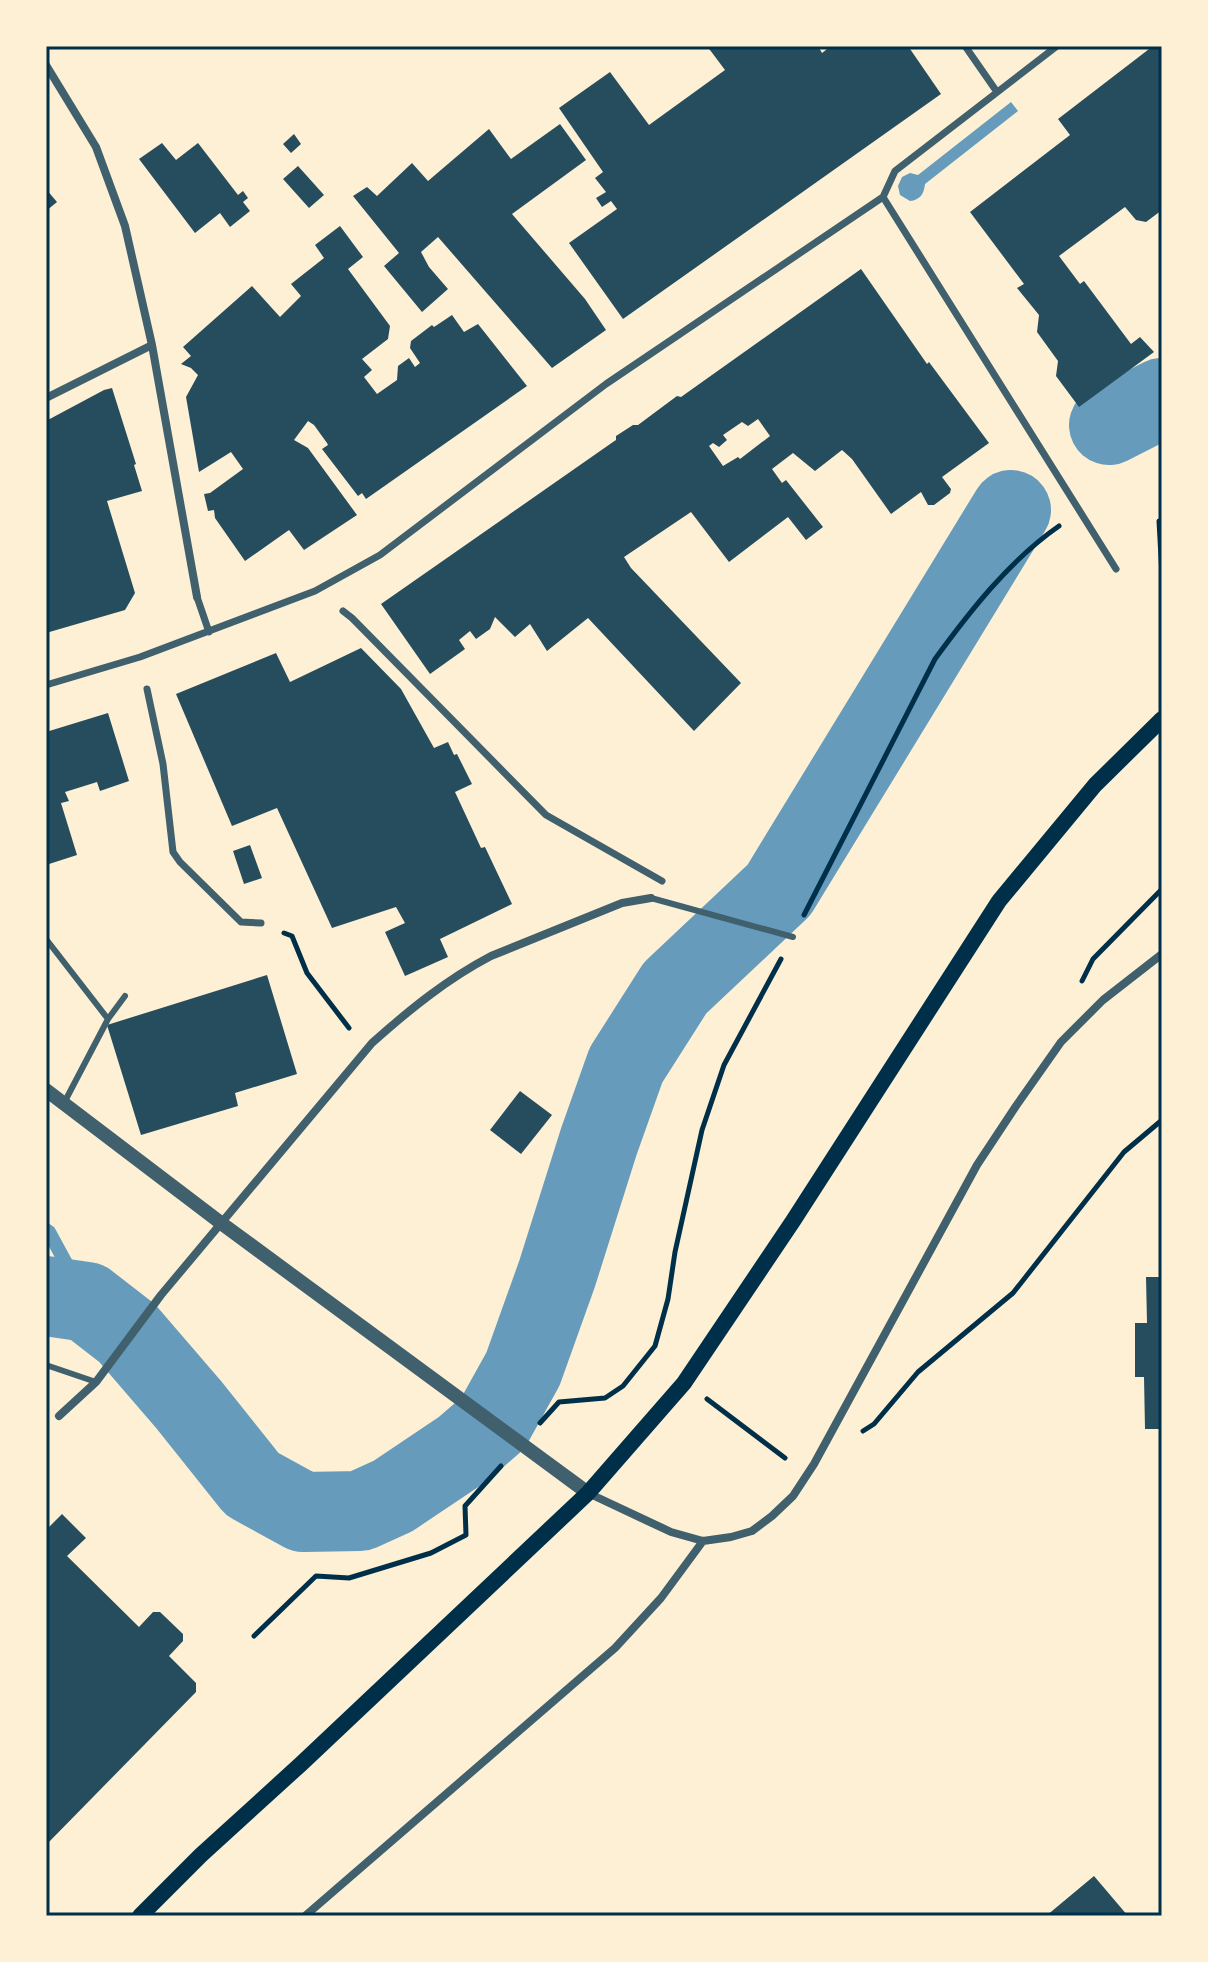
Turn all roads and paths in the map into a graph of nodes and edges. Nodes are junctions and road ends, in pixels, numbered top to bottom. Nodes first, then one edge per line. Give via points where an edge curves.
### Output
1 (965, 46) edge
2 (1057, 46) edge
3 (46, 65) edge
4 (997, 92) junction
5 (883, 197) junction
6 (152, 345) junction
7 (46, 398) edge
8 (1080, 511) junction
9 (1159, 521) dead end
10 (1116, 569) dead end
11 (1162, 575) edge
12 (197, 597) joint
13 (343, 611) dead end
14 (209, 632) junction
15 (46, 685) edge
16 (147, 689) dead end
17 (1162, 719) edge
18 (662, 881) dead end
19 (1162, 889) edge
20 (651, 898) joint
21 (261, 923) joint
22 (793, 937) junction
23 (46, 939) edge
24 (1162, 954) edge
25 (1082, 982) dead end
26 (125, 996) dead end
27 (108, 1019) junction
28 (366, 1051) junction
29 (46, 1090) edge
30 (64, 1103) junction
31 (1162, 1120) edge
32 (221, 1223) junction
33 (46, 1365) edge
34 (97, 1379) junction
35 (605, 1398) dead end
36 (720, 1409) dead end
37 (59, 1416) dead end
38 (862, 1432) dead end
39 (814, 1464) junction
40 (588, 1493) junction
41 (466, 1535) dead end
42 (703, 1541) junction
43 (254, 1636) dead end
44 (140, 1916) edge
45 (305, 1916) edge

1 - 4 street
2 - 4 street
3 - 6 street via 96,147 125,226
4 - 5 street via 895,171
5 - 8 street
5 - 14 street via 606,384 380,555 315,591
6 - 7 street
6 - 12 street
8 - 10 street
8 - 22 path via 1004,575 935,659
9 - 11 path
12 - 14 street
13 - 18 street via 546,815
14 - 15 street
16 - 21 street via 173,852 241,922
17 - 40 main road via 1095,785 999,901 684,1383
19 - 25 path via 1093,959
20 - 22 lane
20 - 28 street via 622,903 491,956 413,1007
21 - 28 path via 292,936 307,973
22 - 35 path via 724,1065 702,1130 655,1346 623,1386
23 - 27 lane
24 - 39 street via 1103,1000 1061,1042 1016,1106 977,1165
26 - 27 lane
27 - 30 lane
28 - 32 street
29 - 30 street
30 - 32 street
31 - 38 path via 1124,1152 1013,1293 918,1372
32 - 34 street
32 - 40 street
33 - 34 lane
34 - 37 street
36 - 39 path via 790,1462
39 - 42 street via 793,1496 752,1531
40 - 42 street via 671,1532
40 - 44 main road
41 - 43 path via 431,1553 349,1578 316,1576
42 - 45 street via 615,1648

